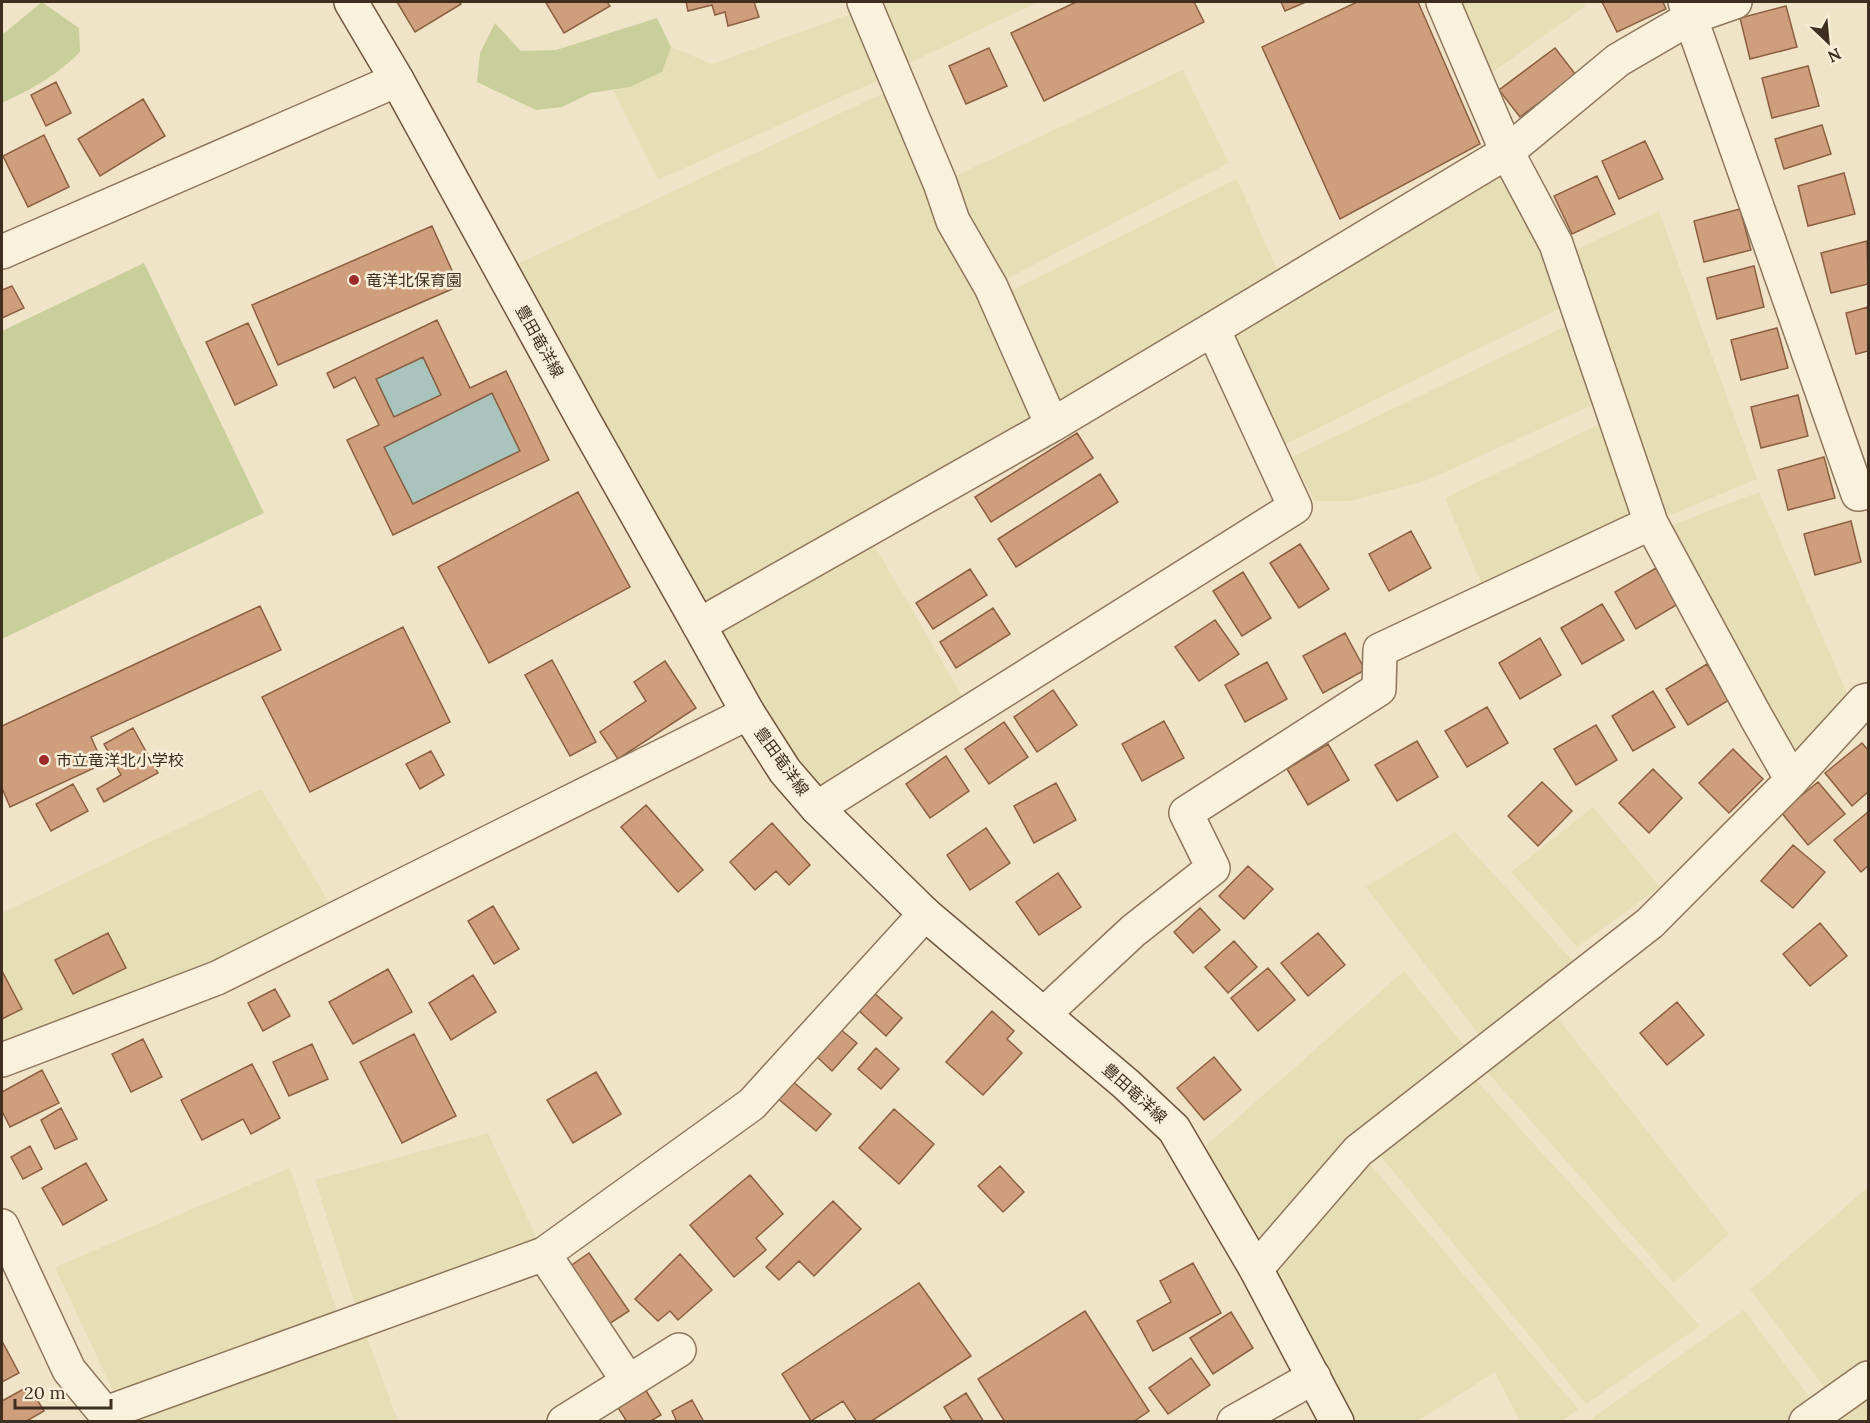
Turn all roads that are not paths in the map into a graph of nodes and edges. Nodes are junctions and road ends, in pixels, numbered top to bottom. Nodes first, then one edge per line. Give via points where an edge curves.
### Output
1 (351, 2) edge
2 (864, 2) edge
3 (1443, 2) edge
4 (1736, 2) edge
5 (1689, 9) edge
6 (397, 80) junction
7 (1507, 152) junction
8 (2, 252) edge
9 (1212, 329) junction
10 (1052, 425) junction
11 (1869, 492) edge
12 (1652, 524) junction
13 (699, 625) junction
14 (1869, 700) edge
15 (748, 713) junction
16 (1792, 780) junction
17 (817, 808) junction
18 (926, 914) junction
19 (1044, 1014) junction
20 (2, 1060) edge
21 (2, 1226) edge
22 (543, 1254) junction
23 (1256, 1269) junction
24 (679, 1350) dead end
25 (1314, 1377) junction
26 (1869, 1378) edge
27 (628, 1381) junction
28 (109, 1417) edge
29 (564, 1422) edge
30 (1234, 1422) edge
31 (1337, 1422) edge
32 (1806, 1422) edge

1 - 6 street, 豊田竜洋線
2 - 10 street via 953,220 991,287
3 - 7 street
4 - 5 street
5 - 7 street via 1618,60
5 - 11 street via 1858,494
6 - 8 street
6 - 13 street, 豊田竜洋線
7 - 9 street
7 - 12 street via 1556,244
9 - 10 street
9 - 17 street via 1295,507
10 - 13 street
12 - 16 street
12 - 19 street via 1380,651 1379,689 1186,813 1212,868 1133,932
13 - 15 street, 豊田竜洋線
14 - 16 street
15 - 17 street, 豊田竜洋線 via 785,771
15 - 20 street via 217,978
16 - 23 street via 1650,923 1358,1150
17 - 18 street, 豊田竜洋線
18 - 19 street, 豊田竜洋線
18 - 22 street via 752,1104
19 - 23 street, 豊田竜洋線 via 1174,1129
21 - 28 street via 69,1370
22 - 27 street
22 - 28 street
23 - 25 street, 豊田竜洋線
24 - 27 street
25 - 30 street
25 - 31 street, 豊田竜洋線
26 - 32 street
27 - 29 street

